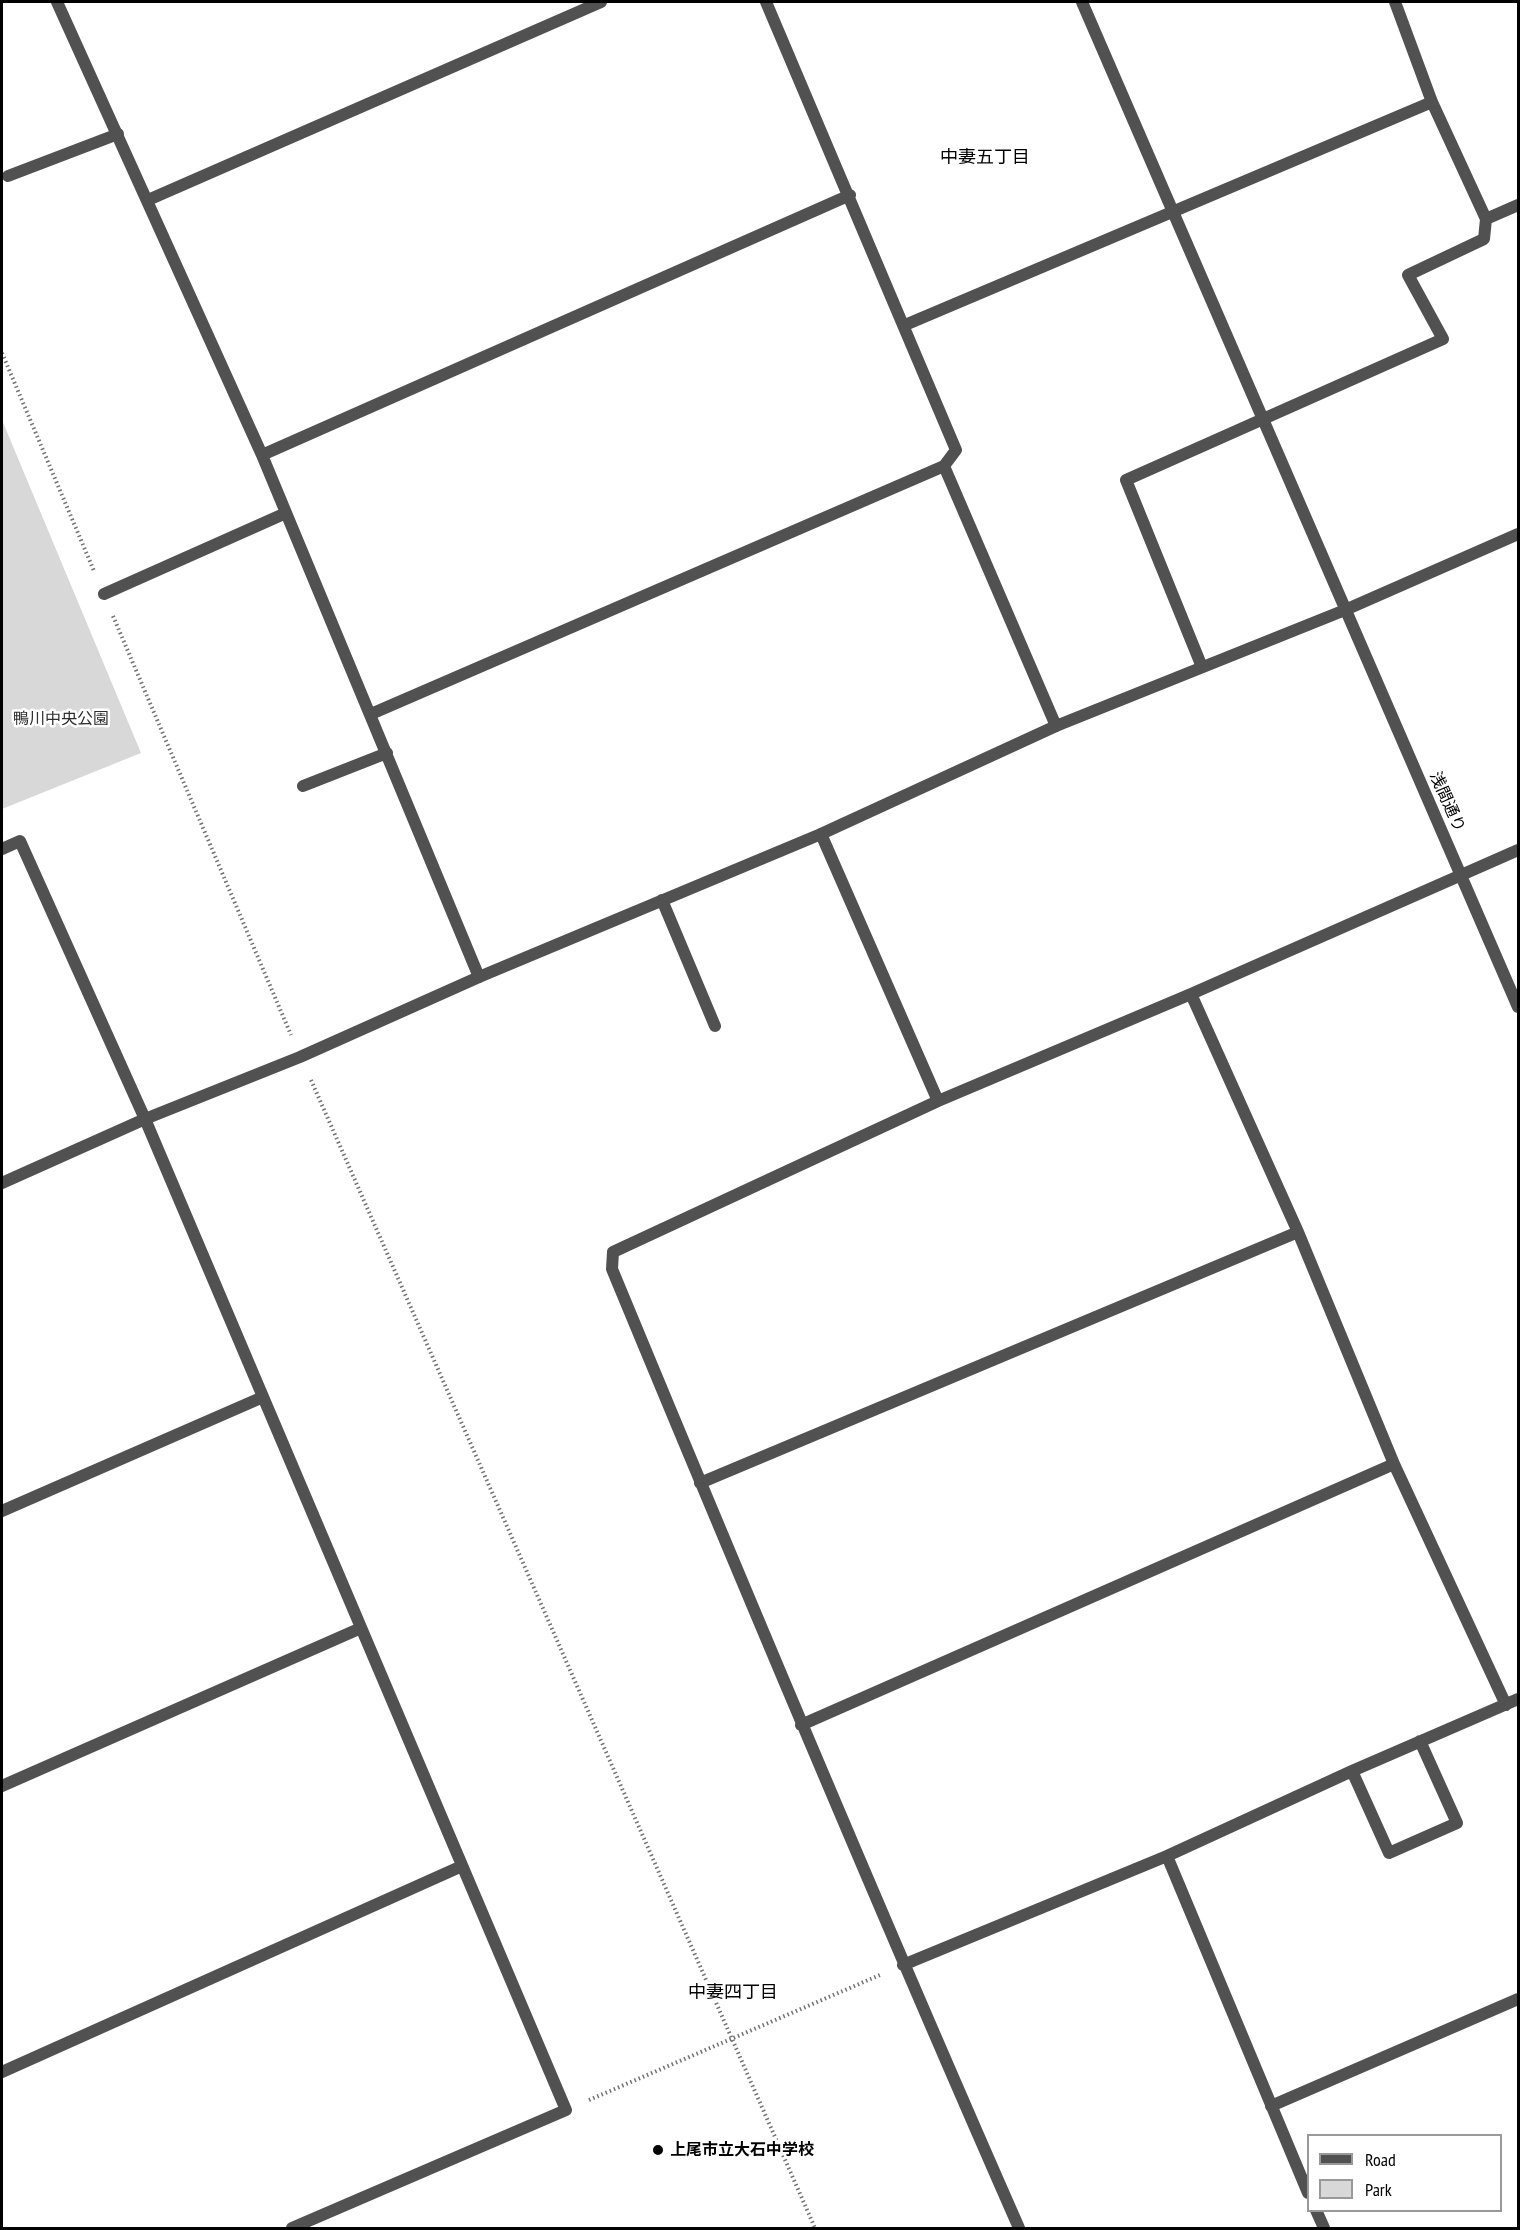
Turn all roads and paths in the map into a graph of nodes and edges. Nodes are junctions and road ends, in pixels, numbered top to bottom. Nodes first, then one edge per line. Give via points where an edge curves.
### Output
1 (57, 2) edge
2 (601, 2) edge
3 (766, 2) edge
4 (1082, 2) edge
5 (1395, 2) edge
6 (1432, 102) junction
7 (118, 134) junction
8 (8, 176) dead end
9 (850, 195) junction
10 (148, 200) junction
11 (1518, 205) edge
12 (1175, 211) junction
13 (1486, 219) junction
14 (905, 325) junction
15 (2, 353) edge
16 (1264, 419) junction
17 (262, 455) junction
18 (944, 466) junction
19 (286, 513) junction
20 (1518, 534) edge
21 (104, 594) junction
22 (1345, 610) junction
23 (1202, 667) junction
24 (371, 714) junction
25 (1056, 726) junction
26 (387, 753) junction
27 (303, 786) dead end
28 (821, 834) junction
29 (2, 849) edge
30 (1518, 850) edge
31 (1461, 875) junction
32 (662, 900) junction
33 (479, 977) junction
34 (1191, 994) junction
35 (1518, 1007) edge
36 (715, 1026) dead end
37 (300, 1057) junction
38 (938, 1101) junction
39 (145, 1119) junction
40 (2, 1183) edge
41 (1298, 1232) junction
42 (263, 1397) junction
43 (1394, 1464) junction
44 (700, 1483) junction
45 (2, 1511) edge
46 (361, 1628) junction
47 (1518, 1699) edge
48 (1506, 1705) junction
49 (801, 1725) junction
50 (1420, 1741) junction
51 (1352, 1771) junction
52 (2, 1786) edge
53 (1167, 1856) junction
54 (462, 1866) junction
55 (903, 1965) junction
56 (1518, 1999) edge
57 (731, 2039) junction
58 (2, 2072) edge
59 (1270, 2106) junction
60 (566, 2110) junction
61 (1307, 2191) edge
62 (1316, 2212) edge
63 (292, 2229) edge
64 (815, 2229) edge
65 (1019, 2229) edge
66 (1324, 2229) edge

1 - 7 street
2 - 10 street
3 - 9 street
4 - 12 street, 浅間通り
5 - 6 street
6 - 12 street
6 - 13 street
7 - 8 street
7 - 10 street
9 - 14 street
9 - 17 street
10 - 17 street
11 - 13 street
12 - 14 street
12 - 16 street, 浅間通り
13 - 16 street via 1484,239 1408,275 1443,339
14 - 18 street via 956,450
15 - 21 path
16 - 22 street, 浅間通り
16 - 23 street via 1126,480
17 - 19 street
18 - 24 street
18 - 25 street
19 - 21 street
19 - 24 street
20 - 22 street
21 - 37 path
22 - 23 street
22 - 31 street, 浅間通り
23 - 25 street
24 - 26 street
25 - 28 street
26 - 27 street
26 - 33 street
28 - 32 street
28 - 38 street
29 - 39 street via 20,841
30 - 31 street
31 - 34 street
31 - 35 street, 浅間通り
32 - 33 street
32 - 36 street
33 - 37 street
34 - 38 street
34 - 41 street
37 - 39 street
37 - 57 path
38 - 44 street via 613,1252 612,1269
39 - 40 street
39 - 42 street
41 - 43 street
41 - 44 street
42 - 45 street
42 - 46 street
43 - 48 street
43 - 49 street
44 - 49 street
46 - 52 street
46 - 54 street
47 - 48 street
48 - 50 street
49 - 55 street
50 - 51 street
50 - 51 street via 1457,1823 1389,1853
51 - 53 street
53 - 55 street
53 - 59 street
54 - 58 street
54 - 60 street
55 - 57 path
55 - 65 street
56 - 59 street
57 - 60 path
57 - 64 path
59 - 61 street
60 - 63 street
62 - 66 street

